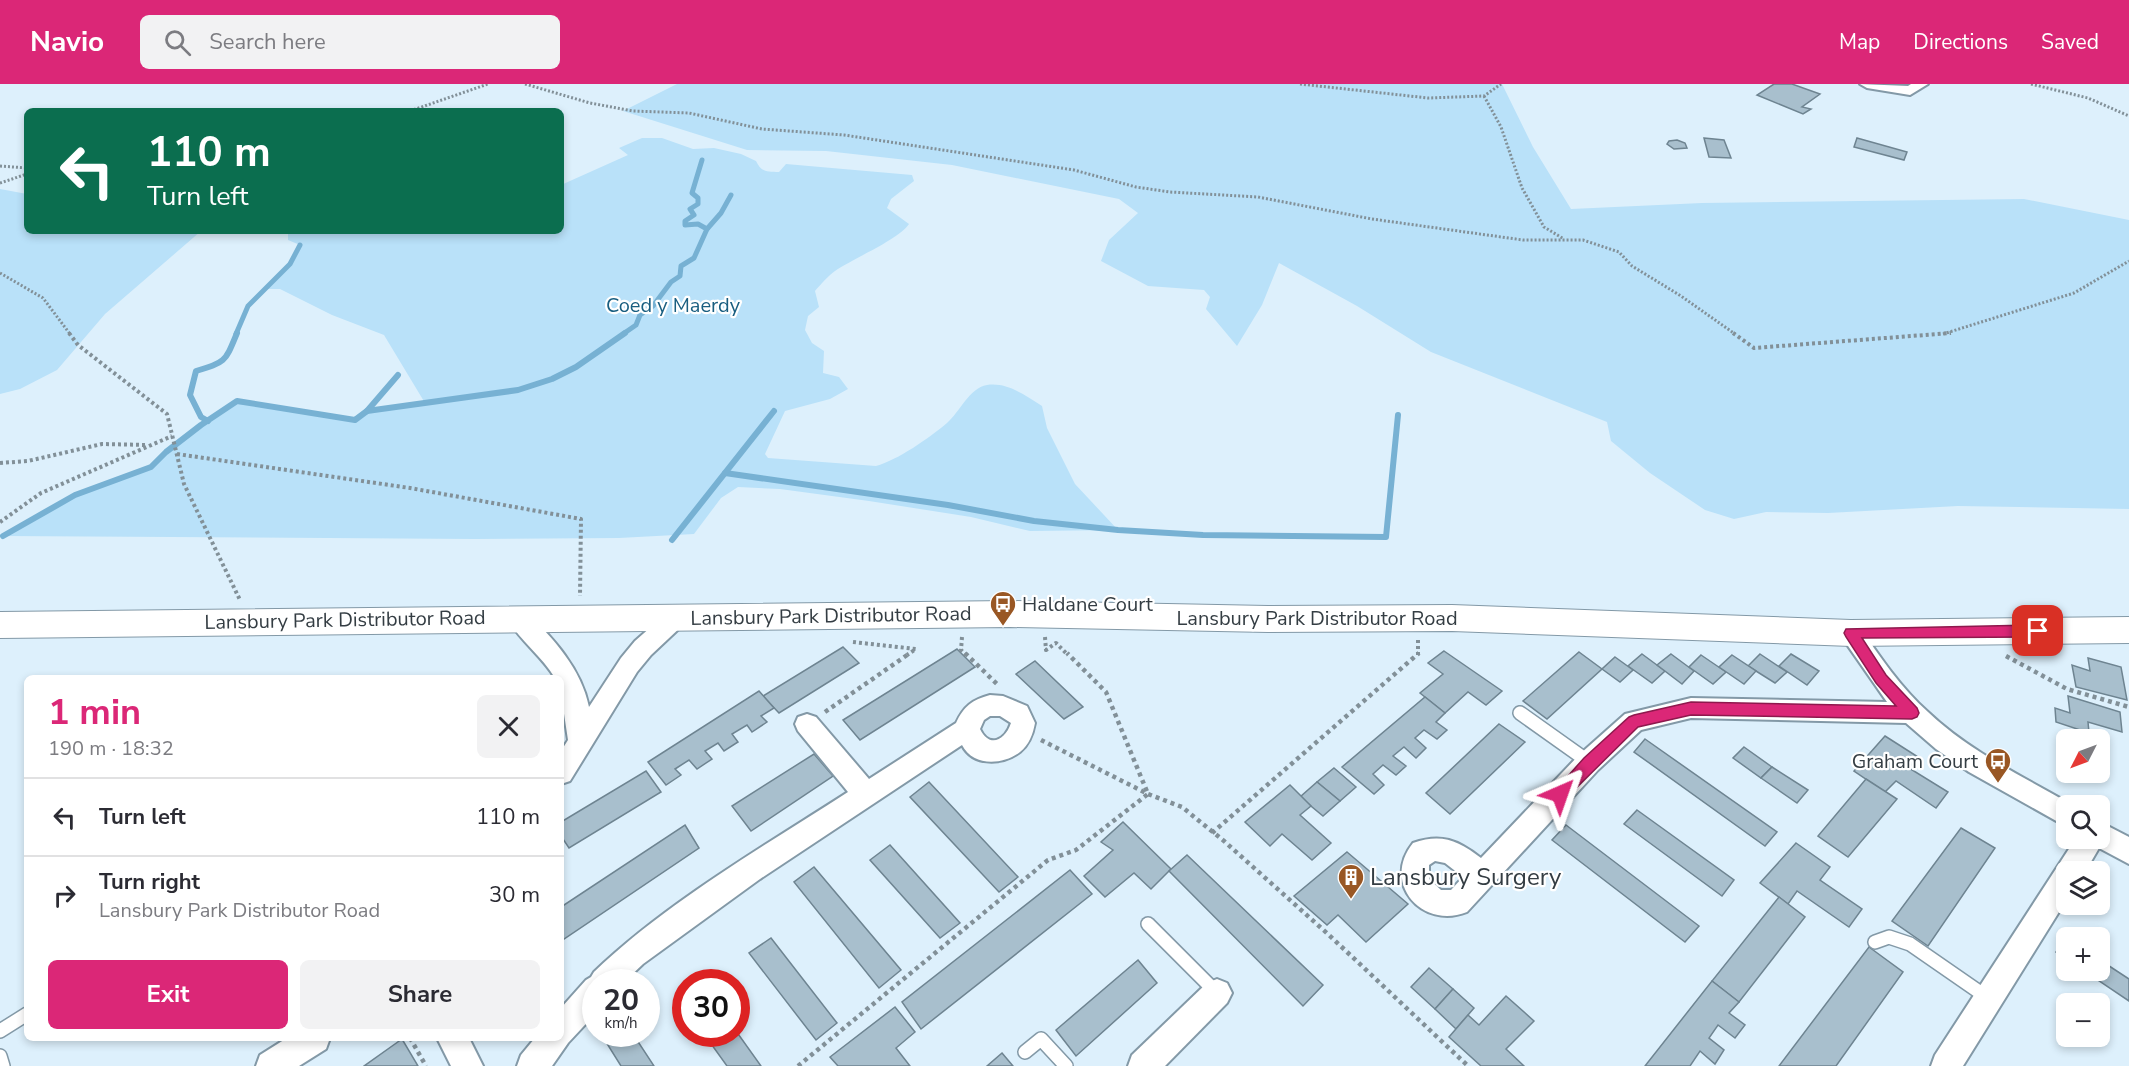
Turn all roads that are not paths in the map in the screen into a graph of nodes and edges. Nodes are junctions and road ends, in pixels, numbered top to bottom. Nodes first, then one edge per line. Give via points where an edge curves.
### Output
1 (1867, 84) edge
2 (1921, 84) edge
3 (519, 618) junction
4 (676, 618) junction
5 (0, 625) edge
6 (2129, 630) edge
7 (1851, 633) junction
8 (1520, 713) dead end
9 (1912, 713) junction
10 (807, 724) road end
11 (967, 729) junction
12 (581, 742) junction
13 (1589, 762) junction
14 (564, 768) edge
15 (866, 794) junction
16 (2056, 808) edge
17 (2110, 840) edge
18 (2129, 852) edge
19 (1483, 876) dead end
20 (2056, 892) edge
21 (1148, 924) dead end
22 (1875, 942) dead end
23 (618, 969) edge
24 (1217, 993) joint
25 (1988, 998) junction
26 (582, 1006) edge
27 (24, 1016) edge
28 (564, 1027) edge
29 (0, 1031) edge
30 (310, 1041) edge
31 (454, 1041) edge
32 (553, 1041) edge
33 (1025, 1052) dead end
34 (0, 1056) edge
35 (3, 1066) edge
36 (271, 1066) edge
37 (468, 1066) edge
38 (532, 1066) edge
39 (1066, 1066) edge
40 (1143, 1066) edge
41 (1946, 1066) edge

1 - 2 street via 1910,92
3 - 4 street, Lansbury Park Distributor Road
3 - 5 street, Lansbury Park Distributor Road
3 - 12 street via 567,675 577,702
4 - 7 street, Lansbury Park Distributor Road via 1415,618
4 - 12 street via 629,665
6 - 7 street, Lansbury Park Distributor Road
7 - 9 street via 1881,679
8 - 13 lane
9 - 13 street via 1691,708 1634,721
9 - 16 street via 1959,751
10 - 15 street
11 - 11 street via 973,715 996,705 1012,710 1022,730 1007,748 989,751 974,743
11 - 15 street
12 - 14 street
13 - 19 street
15 - 23 street via 750,870
17 - 18 street
20 - 25 street
21 - 24 lane
22 - 25 lane via 1889,937 1910,944
24 - 40 street
25 - 41 street
26 - 28 street
27 - 29 lane
30 - 36 street
31 - 37 street
32 - 38 street
33 - 39 lane via 1041,1039
34 - 35 lane

